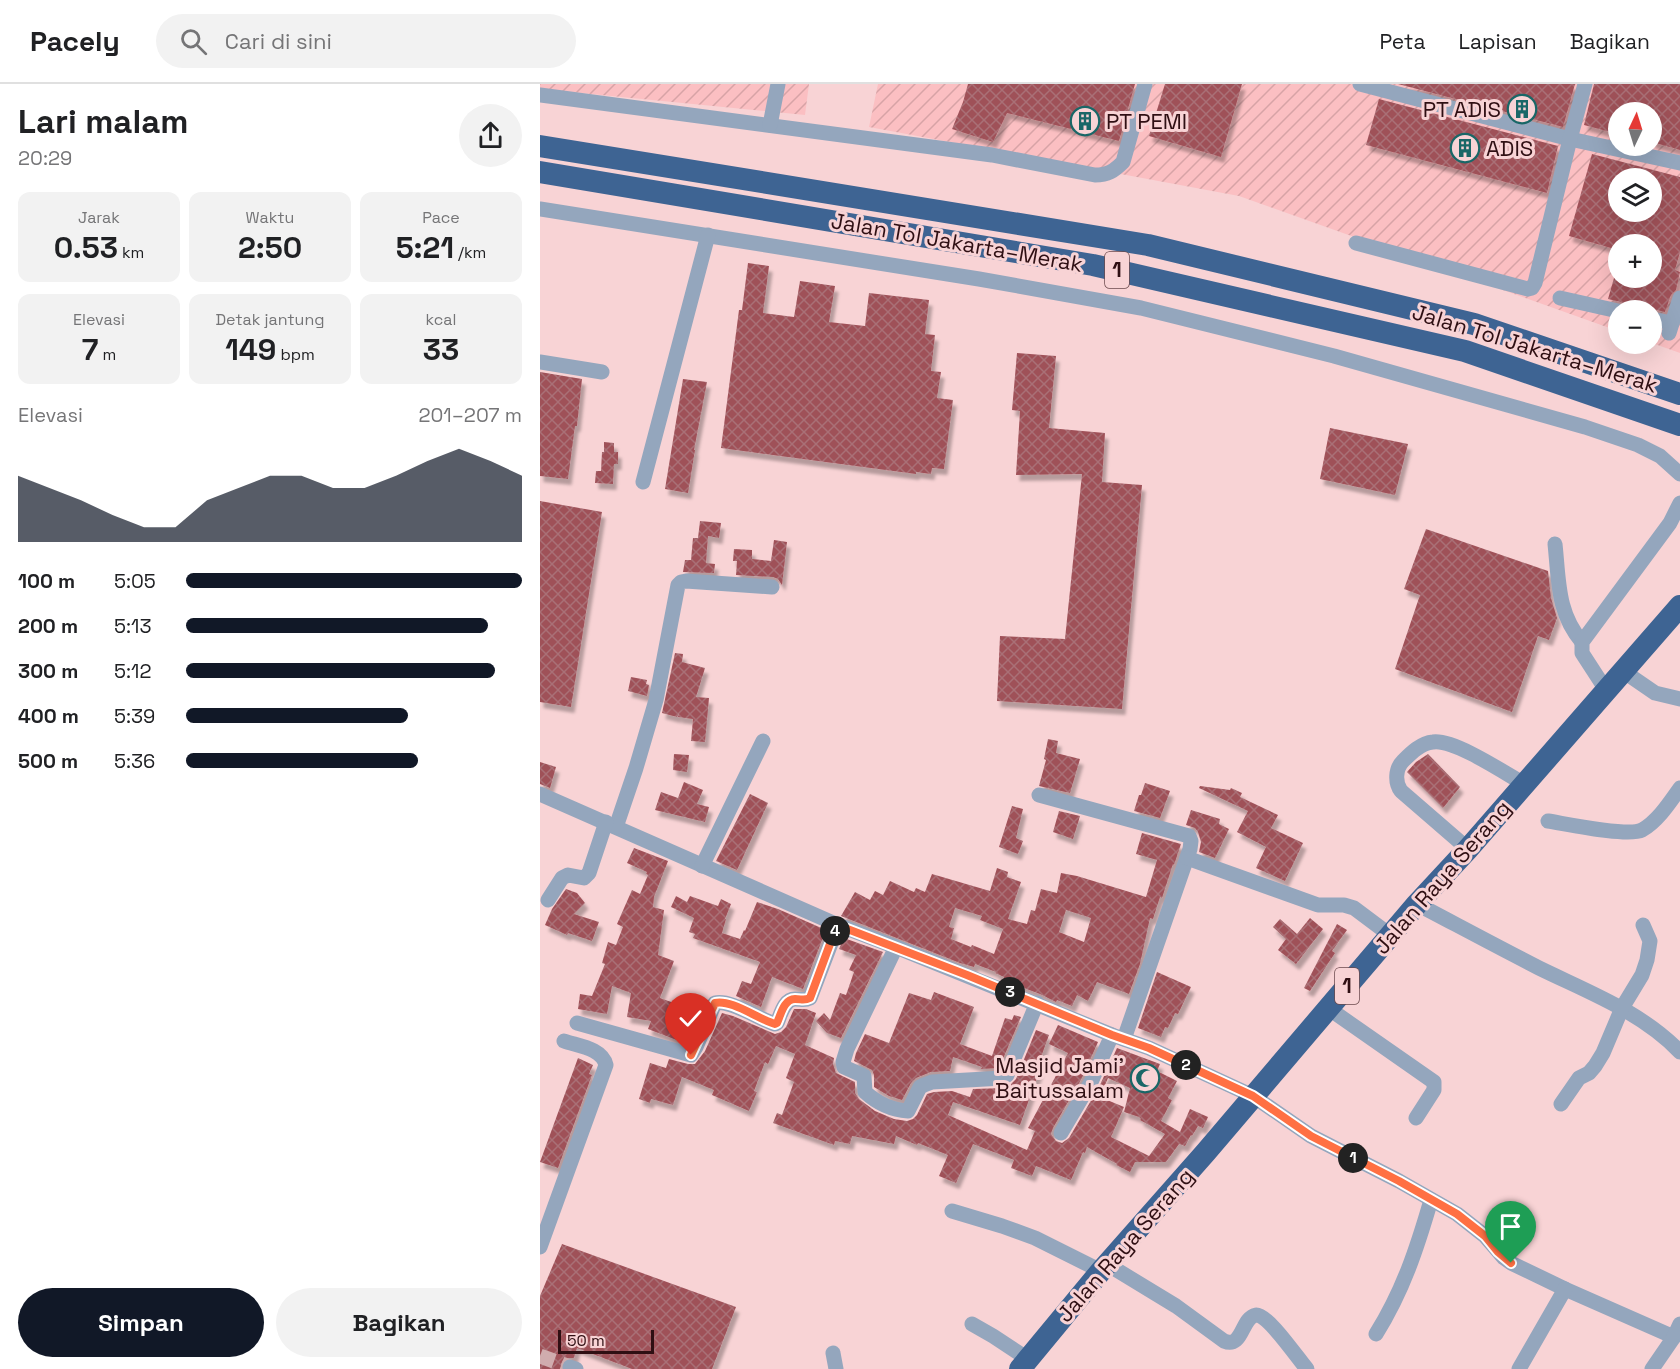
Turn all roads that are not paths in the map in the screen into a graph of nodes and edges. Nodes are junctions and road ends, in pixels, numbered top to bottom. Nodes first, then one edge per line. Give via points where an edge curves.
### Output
1 (778, 84) edge
2 (1145, 84) edge
3 (1360, 84) edge
4 (1585, 84) edge
5 (540, 95) edge
6 (770, 125) junction
7 (1570, 139) junction
8 (540, 146) edge
9 (1680, 163) edge
10 (540, 172) edge
11 (540, 209) edge
12 (708, 235) junction
13 (1356, 243) dead end
14 (1560, 298) dead end
15 (1680, 298) edge
16 (1608, 309) edge
17 (1662, 324) edge
18 (540, 362) edge
19 (602, 372) dead end
20 (1680, 394) edge
21 (1680, 425) edge
22 (1680, 474) edge
23 (643, 482) dead end
24 (1680, 503) edge
25 (1555, 544) dead end
26 (772, 586) dead end
27 (1680, 606) edge
28 (1582, 642) junction
29 (1623, 671) junction
30 (1606, 690) junction
31 (1680, 699) edge
32 (763, 741) dead end
33 (1524, 784) junction
34 (1680, 788) edge
35 (540, 794) edge
36 (1039, 795) dead end
37 (1548, 821) dead end
38 (611, 825) junction
39 (1468, 849) junction
40 (1187, 858) junction
41 (702, 866) junction
42 (548, 900) dead end
43 (1417, 904) junction
44 (837, 925) junction
45 (1643, 925) dead end
46 (1390, 935) junction
47 (896, 947) junction
48 (1037, 1003) junction
49 (1328, 1008) junction
50 (1622, 1008) junction
51 (577, 1023) dead end
52 (1118, 1037) junction
53 (564, 1041) dead end
54 (1680, 1052) edge
55 (1253, 1096) junction
56 (1561, 1104) dead end
57 (1416, 1118) dead end
58 (1061, 1133) dead end
59 (1431, 1200) junction
60 (952, 1211) dead end
61 (540, 1247) edge
62 (1104, 1268) junction
63 (1565, 1289) junction
64 (972, 1324) dead end
65 (1677, 1330) edge
66 (1376, 1334) dead end
67 (833, 1353) dead end
68 (1024, 1364) edge
69 (836, 1369) edge
70 (1307, 1369) edge
71 (1519, 1369) edge
72 (1652, 1369) edge

1 - 6 street
2 - 6 street via 1123,162 1106,175 992,154
3 - 7 street
4 - 7 street
5 - 6 street
7 - 9 street
7 - 13 street via 1532,288
8 - 20 highway, Jalan Tol Jakarta–Merak / 1 via 1148,245 1474,324
10 - 21 highway, Jalan Tol Jakarta–Merak / 1 via 1093,265 1465,351
11 - 12 street
12 - 22 street via 1142,308 1334,356 1585,427 1646,449
12 - 23 street
14 - 16 street
15 - 17 street via 1671,328
18 - 19 street
24 - 28 street via 1670,523
25 - 28 street via 1562,604 1571,630
26 - 38 street via 686,580 678,585 656,700 636,768
27 - 29 highway, Jalan Raya Serang / 1
28 - 30 street via 1582,653
29 - 30 highway, Jalan Raya Serang / 1
29 - 31 street via 1655,693
30 - 33 highway, Jalan Raya Serang / 1
32 - 41 street
33 - 39 highway, Jalan Raya Serang / 1
33 - 39 street via 1440,741 1420,745 1400,764 1397,786
34 - 37 street via 1639,831
35 - 38 street
36 - 40 street via 1189,836
38 - 41 street
38 - 42 street via 589,873 584,878 562,878
39 - 43 highway, Jalan Raya Serang / 1
40 - 46 street via 1318,905 1354,908
40 - 52 street
41 - 44 street
43 - 46 highway, Jalan Raya Serang / 1
43 - 50 street
44 - 47 street
44 - 51 street via 810,998 789,1001 775,1024 719,1001 691,1055
45 - 50 street via 1650,941 1647,960
46 - 49 highway, Jalan Raya Serang / 1
47 - 48 street
47 - 48 street via 843,1062 844,1067 864,1076 865,1092 884,1105 908,1111 920,1088 932,1082 1003,1078
48 - 52 street
49 - 55 highway, Jalan Raya Serang / 1
49 - 57 street via 1434,1082 1434,1090
50 - 54 street
50 - 56 street via 1595,1066 1579,1078
52 - 55 street
52 - 58 street
53 - 61 street via 598,1052 606,1065
55 - 59 street via 1311,1136
55 - 62 highway, Jalan Raya Serang / 1
59 - 63 street via 1473,1226 1504,1258
59 - 66 street via 1402,1287
60 - 62 street via 1035,1238
62 - 68 highway, Jalan Raya Serang / 1
62 - 70 street via 1176,1306 1229,1343 1237,1339 1250,1318 1260,1315
63 - 65 street
63 - 71 street
64 - 68 street via 993,1336
65 - 72 street
67 - 69 street

